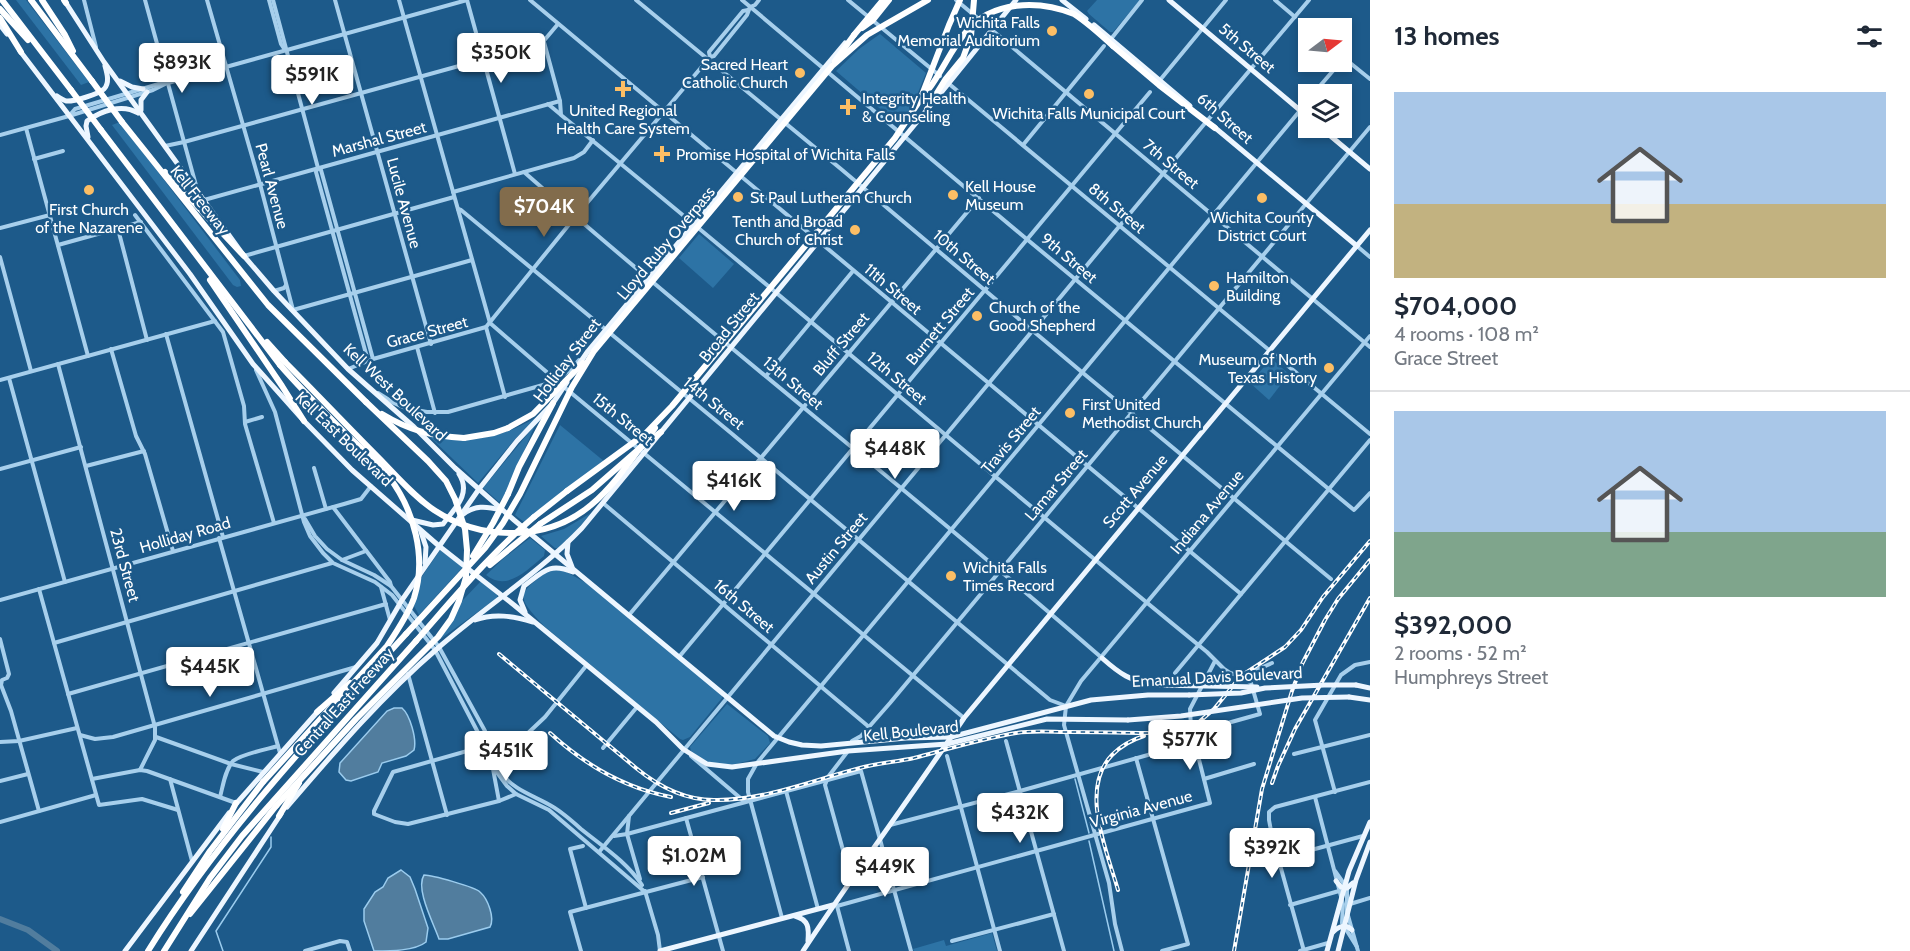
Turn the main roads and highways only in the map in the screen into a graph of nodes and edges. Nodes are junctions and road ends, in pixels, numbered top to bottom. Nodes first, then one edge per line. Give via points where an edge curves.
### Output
1 (2, 0) edge
2 (31, 0) edge
3 (42, 0) edge
4 (881, 0) edge
5 (889, 0) edge
6 (928, 0) edge
7 (958, 0) edge
8 (974, 0) edge
9 (1016, 0) edge
10 (1062, 0) edge
11 (1169, 0) edge
12 (65, 1) edge
13 (0, 9) edge
14 (0, 18) edge
15 (870, 18) junction
16 (0, 25) edge
17 (851, 35) joint
18 (21, 52) junction
19 (104, 62) junction
20 (80, 64) junction
21 (832, 66) junction
22 (57, 72) junction
23 (116, 78) junction
24 (947, 82) junction
25 (53, 94) junction
26 (920, 100) junction
27 (1298, 108) edge
28 (927, 109) joint
29 (142, 115) junction
30 (1207, 121) junction
31 (1215, 128) joint
32 (1334, 138) edge
33 (90, 144) junction
34 (142, 148) junction
35 (1370, 169) edge
36 (1370, 230) edge
37 (178, 232) junction
38 (1357, 246) junction
39 (244, 256) junction
40 (591, 351) junction
41 (282, 364) junction
42 (366, 402) junction
43 (553, 403) junction
44 (672, 406) junction
45 (304, 421) junction
46 (661, 432) joint
47 (642, 450) junction
48 (455, 468) junction
49 (479, 489) junction
50 (502, 510) junction
51 (457, 519) junction
52 (410, 520) junction
53 (503, 523) joint
54 (418, 527) junction
55 (568, 542) junction
56 (439, 546) junction
57 (554, 555) junction
58 (425, 567) junction
59 (574, 571) junction
60 (580, 575) junction
61 (454, 582) junction
62 (503, 595) junction
63 (454, 598) junction
64 (401, 603) joint
65 (527, 615) junction
66 (470, 622) junction
67 (535, 622) junction
68 (405, 636) junction
69 (1102, 658) road end
70 (1265, 688) junction
71 (1370, 688) edge
72 (1370, 700) edge
73 (1066, 706) joint
74 (358, 707) junction
75 (317, 712) junction
76 (1065, 718) joint
77 (777, 737) joint
78 (951, 737) junction
79 (947, 744) junction
80 (757, 763) joint
81 (236, 803) junction
82 (279, 816) junction
83 (1370, 822) edge
84 (1370, 842) edge
85 (210, 851) junction
86 (1356, 880) junction
87 (1336, 881) road end
88 (1343, 890) junction
89 (835, 905) junction
90 (793, 916) junction
91 (182, 920) junction
92 (166, 921) junction
93 (1344, 926) junction
94 (1352, 930) road end
95 (1332, 935) junction
96 (808, 944) junction
97 (125, 951) edge
98 (148, 951) edge
99 (164, 951) edge
100 (191, 951) edge
101 (660, 951) edge
102 (803, 951) edge
103 (1328, 951) edge
104 (1338, 951) edge

1 - 22 highway
2 - 20 highway, Kell Freeway
3 - 20 highway
4 - 15 main road
4 - 21 highway, bridge
5 - 15 highway
6 - 21 highway, Lloyd Ruby Overpass, bridge via 867,35
7 - 26 highway, bridge
8 - 24 highway, bridge via 971,36 963,58
9 - 24 main road
10 - 30 main road, 6th Street
11 - 27 main road, 5th Street
12 - 19 main road, Kell West Boulevard
13 - 22 highway
14 - 18 highway
15 - 17 highway
16 - 18 main road, Kell East Boulevard
17 - 40 main road, Holliday Street
18 - 25 main road, Kell East Boulevard
19 - 23 main road, Kell West Boulevard
19 - 25 main road via 107,83 98,93 66,101
20 - 34 highway, Kell Freeway, bridge
21 - 40 highway, Lloyd Ruby Overpass, bridge
22 - 37 highway, bridge
23 - 29 main road, Kell West Boulevard
23 - 29 main road via 145,90 140,102
24 - 28 highway
25 - 33 main road, Kell East Boulevard
26 - 30 highway, bridge via 965,33 984,16 1008,4 1031,1 1074,14
26 - 44 highway, bridge via 895,138
28 - 46 main road, Broad Street
29 - 33 main road via 126,108 96,115 87,121
29 - 39 main road, Kell West Boulevard
30 - 31 highway
31 - 38 main road, 6th Street
32 - 35 main road
33 - 45 main road, Kell East Boulevard via 253,364
34 - 39 highway
34 - 42 highway, Kell Freeway via 268,305
36 - 38 main road, Scott Avenue
37 - 41 highway
37 - 45 highway
38 - 78 main road, Scott Avenue
39 - 48 main road, Kell West Boulevard via 348,369
40 - 42 highway, bridge via 533,414 494,433 464,438 418,432
40 - 43 main road, Holliday Street
40 - 53 highway, Lloyd Ruby Overpass, bridge
41 - 44 highway, bridge via 434,510 464,525 503,533 541,530 590,506
41 - 85 highway, bridge via 303,391 388,476 403,499 419,550 418,573 411,605 387,646 264,782
42 - 91 highway, bridge via 446,481 465,530 466,577 459,601 438,637 276,806
43 - 49 main road, Holliday Street
43 - 61 highway, bridge via 482,542
44 - 63 highway, Central East Freeway, bridge via 645,434 534,517
45 - 52 main road, Kell East Boulevard
46 - 47 highway
47 - 55 main road
47 - 63 highway, bridge via 592,490 540,524
48 - 49 main road, Kell West Boulevard
48 - 52 main road via 465,492 443,524
49 - 50 main road, Kell West Boulevard
49 - 51 main road, Holliday Street
50 - 51 main road via 481,506
50 - 57 main road, Kell West Boulevard
51 - 56 main road, Holliday Street
52 - 54 main road, Kell East Boulevard
53 - 61 highway, Central East Freeway, bridge
54 - 56 main road, Kell East Boulevard
54 - 58 main road via 425,541
55 - 57 main road
55 - 59 main road via 567,554
56 - 58 main road, Holliday Street
56 - 62 main road, Kell East Boulevard
57 - 59 main road, Kell West Boulevard
57 - 62 main road
58 - 64 main road, Holliday Street
59 - 60 main road, Kell West Boulevard
60 - 65 main road via 552,567 524,586 520,600
60 - 77 main road, Kell West Boulevard
61 - 68 highway, Central East Freeway, bridge
62 - 65 main road, Kell East Boulevard
62 - 66 main road
63 - 74 highway, Central East Freeway, bridge
64 - 75 main road, Central East Freeway via 377,643
65 - 67 main road, Kell East Boulevard
66 - 67 main road via 503,615
66 - 82 main road, Central East Freeway via 408,674
67 - 80 main road, Kell East Boulevard via 683,749 707,765
68 - 75 highway
68 - 92 highway, Central East Freeway via 231,833
69 - 70 main road, bridge via 1137,682
70 - 71 main road, Emanual Davis Boulevard, bridge
70 - 73 main road, Emanual Davis Boulevard, bridge via 1241,693 1112,697
72 - 76 main road, Emanual Davis Boulevard, bridge via 1302,698 1181,716 1128,720
73 - 78 main road, Kell Boulevard
74 - 82 highway via 314,762
74 - 91 highway, Central East Freeway via 242,836
75 - 81 main road, Central East Freeway via 279,750
76 - 79 main road, Kell Boulevard via 1047,718
77 - 78 main road, Kell Boulevard via 810,746
78 - 79 main road, Scott Avenue
79 - 80 main road, Kell Boulevard
79 - 89 main road, Scott Avenue
81 - 85 highway
81 - 97 main road, Central East Freeway
82 - 100 main road, Central East Freeway
83 - 88 main road
84 - 86 main road
85 - 92 highway
86 - 88 main road
86 - 93 main road
87 - 88 main road
88 - 95 main road
89 - 90 main road
89 - 96 main road, Scott Avenue
90 - 96 main road via 806,922
90 - 101 main road
91 - 99 highway, Central East Freeway
92 - 98 highway, Central East Freeway
93 - 94 main road
93 - 95 main road
93 - 104 main road
95 - 103 main road
96 - 102 main road, Scott Avenue

